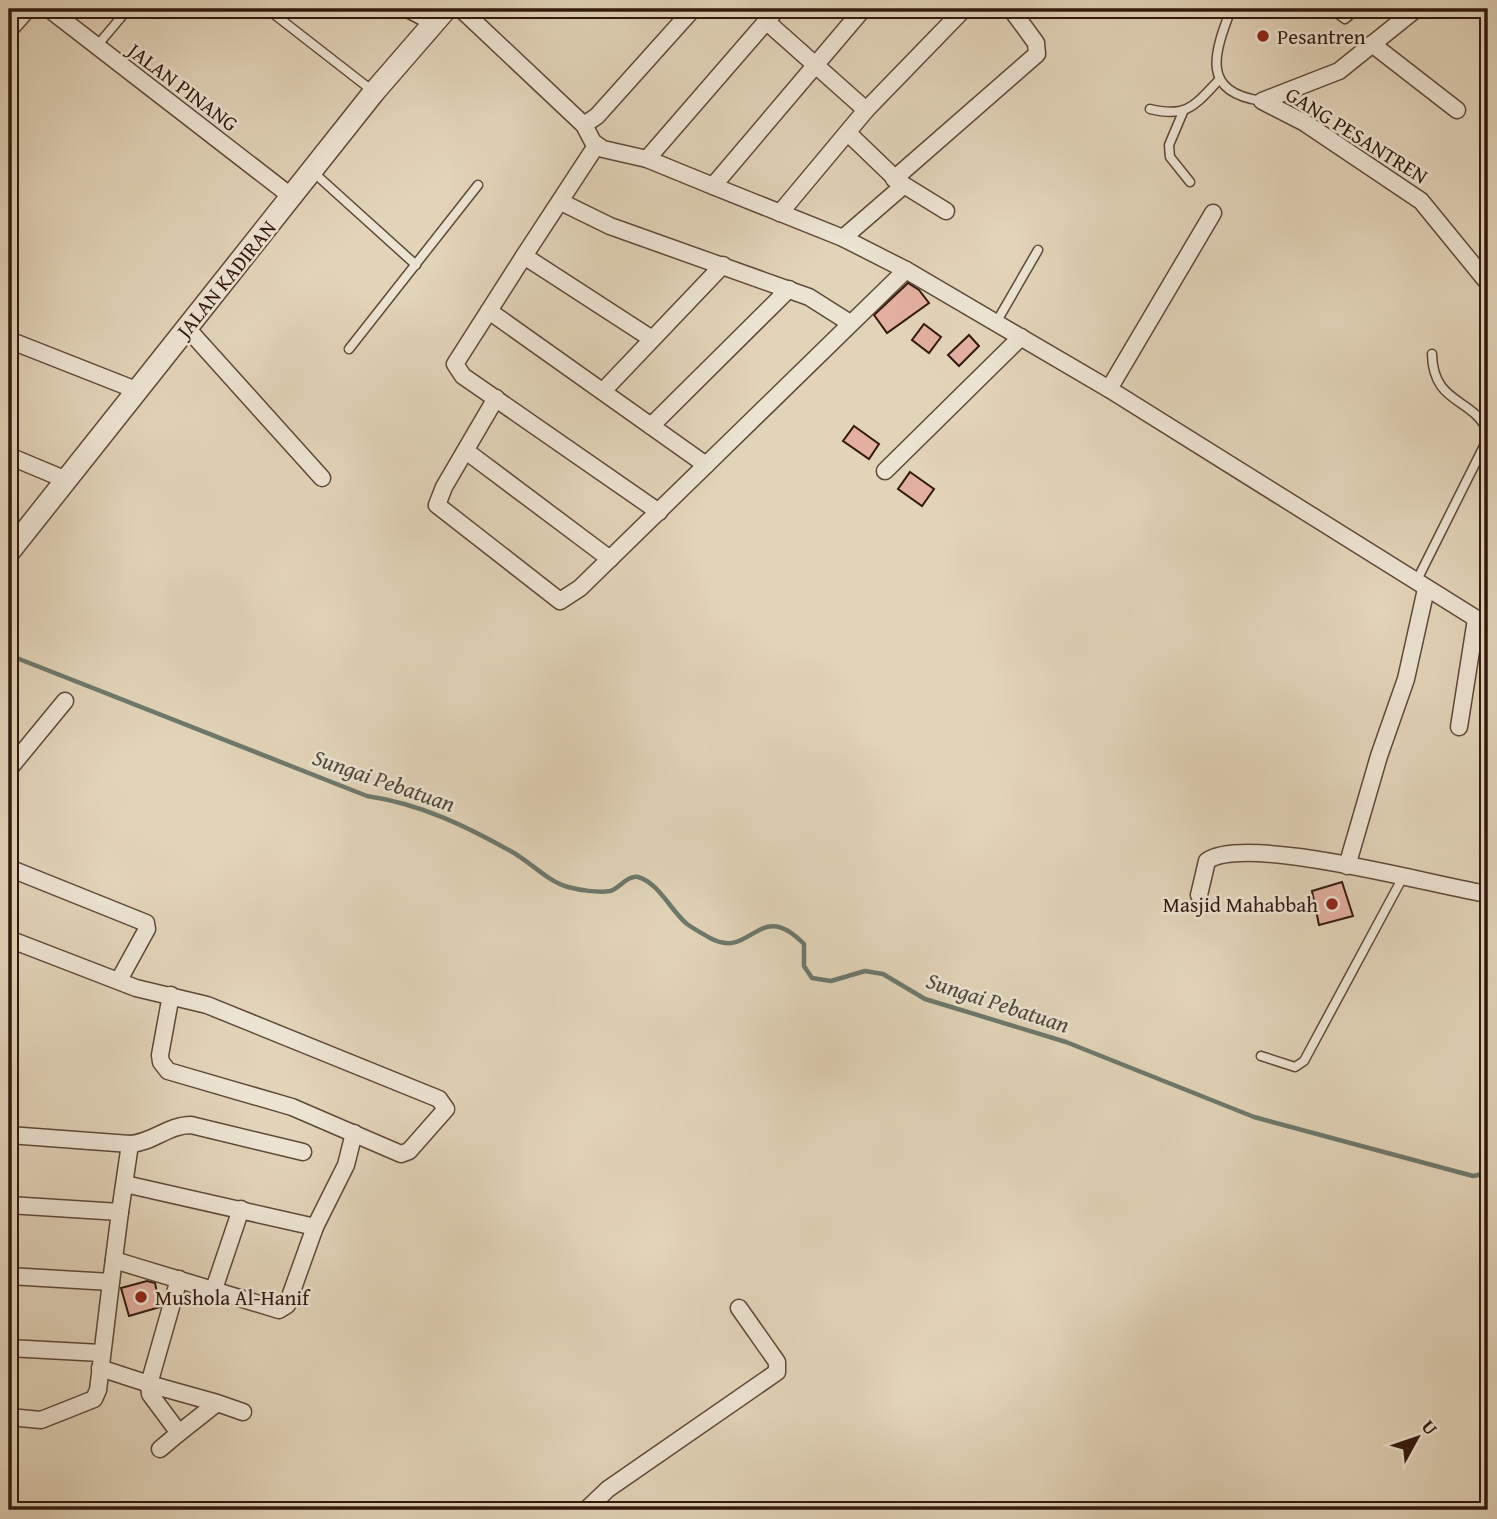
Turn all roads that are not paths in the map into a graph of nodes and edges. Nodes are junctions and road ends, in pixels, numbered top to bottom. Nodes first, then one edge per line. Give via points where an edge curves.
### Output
1 (33, 9) edge
2 (49, 9) edge
3 (128, 9) edge
4 (399, 9) edge
5 (446, 9) edge
6 (461, 9) edge
7 (693, 9) edge
8 (863, 9) edge
9 (964, 9) edge
10 (1011, 9) edge
11 (1231, 9) edge
12 (1331, 9) edge
13 (1357, 9) edge
14 (1416, 9) edge
15 (270, 11) dead end
16 (771, 15) edge
17 (430, 25) junction
18 (9, 36) edge
19 (1373, 44) junction
20 (96, 47) junction
21 (813, 64) junction
22 (1218, 81) junction
23 (374, 92) junction
24 (1262, 101) junction
25 (866, 110) junction
26 (1150, 110) dead end
27 (1457, 110) dead end
28 (1183, 112) junction
29 (584, 125) junction
30 (848, 133) junction
31 (596, 146) junction
32 (647, 159) junction
33 (312, 171) junction
34 (899, 182) junction
35 (1190, 182) dead end
36 (478, 185) dead end
37 (713, 186) junction
38 (292, 197) junction
39 (561, 202) junction
40 (946, 211) dead end
41 (780, 212) junction
42 (1213, 213) dead end
43 (843, 238) junction
44 (1038, 250) dead end
45 (524, 256) junction
46 (416, 265) junction
47 (723, 265) junction
48 (906, 270) junction
49 (1488, 283) edge
50 (789, 289) junction
51 (489, 311) junction
52 (997, 321) junction
53 (850, 323) junction
54 (186, 327) junction
55 (1021, 337) junction
56 (652, 339) junction
57 (9, 340) edge
58 (349, 349) dead end
59 (1432, 354) dead end
60 (1109, 389) junction
61 (136, 390) junction
62 (603, 391) junction
63 (496, 398) junction
64 (652, 426) junction
65 (1488, 432) edge
66 (1488, 438) edge
67 (466, 452) junction
68 (9, 456) edge
69 (706, 465) junction
70 (885, 471) dead end
71 (322, 478) dead end
72 (65, 479) junction
73 (659, 512) junction
74 (9, 552) edge
75 (610, 559) junction
76 (1421, 585) junction
77 (1482, 623) edge
78 (65, 701) dead end
79 (1459, 727) dead end
80 (9, 769) edge
81 (1346, 866) junction
82 (9, 868) edge
83 (1403, 877) junction
84 (1488, 894) edge
85 (1199, 895) dead end
86 (9, 939) edge
87 (120, 980) junction
88 (171, 995) junction
89 (1261, 1056) dead end
90 (354, 1133) junction
91 (9, 1135) edge
92 (130, 1144) junction
93 (303, 1153) dead end
94 (125, 1184) junction
95 (9, 1205) edge
96 (241, 1209) junction
97 (120, 1212) junction
98 (316, 1227) junction
99 (114, 1260) junction
100 (9, 1276) edge
101 (179, 1279) junction
102 (111, 1282) junction
103 (214, 1289) junction
104 (739, 1308) dead end
105 (9, 1348) edge
106 (101, 1360) junction
107 (149, 1384) junction
108 (217, 1403) junction
109 (243, 1412) dead end
110 (9, 1417) edge
111 (179, 1433) junction
112 (160, 1449) dead end
113 (586, 1510) edge

1 - 18 lane
2 - 20 street, JALAN PINANG
3 - 20 lane
4 - 17 lane
5 - 17 street, JALAN KADIRAN
6 - 29 street
7 - 29 street
8 - 21 street
9 - 25 street
10 - 34 street via 1037,43 1037,54
11 - 22 lane via 1223,31
12 - 13 lane via 1345,19
14 - 19 street, GANG PESANTREN
15 - 23 lane
16 - 21 street
16 - 32 street
17 - 23 street, JALAN KADIRAN
19 - 24 street, GANG PESANTREN via 1339,71
19 - 27 street
20 - 38 street, JALAN PINANG
21 - 25 street
21 - 37 street
22 - 24 lane via 1242,98
22 - 28 lane
23 - 33 street, JALAN KADIRAN
24 - 49 street, GANG PESANTREN via 1305,123 1421,201
25 - 30 street
26 - 28 lane
28 - 35 lane via 1169,145 1170,157
29 - 31 street
30 - 34 street
30 - 41 street
31 - 32 street
31 - 39 street
32 - 37 street
33 - 38 street, JALAN KADIRAN
33 - 46 lane
34 - 40 street
34 - 43 street
36 - 46 lane
37 - 41 street
38 - 54 street, JALAN KADIRAN
39 - 45 street
39 - 47 street via 610,226
41 - 43 street
42 - 60 street
43 - 48 street
44 - 52 lane
45 - 51 street
45 - 56 street
46 - 58 lane
47 - 50 street
47 - 56 street
48 - 52 street
48 - 53 street
50 - 53 street via 821,302
50 - 64 street
51 - 62 street
51 - 63 street via 455,364 463,376
52 - 55 street
53 - 69 street
54 - 61 street, JALAN KADIRAN
54 - 71 street
55 - 60 street
55 - 70 street
56 - 62 street
57 - 61 street
59 - 65 lane via 1437,382 1483,422
60 - 76 street
61 - 72 street, JALAN KADIRAN
62 - 64 street
63 - 67 street
63 - 73 street
64 - 69 street
66 - 76 lane
67 - 75 street
67 - 75 street via 437,505 548,593 565,600
68 - 72 street
69 - 73 street
72 - 74 street, JALAN KADIRAN
73 - 75 street
76 - 77 street
76 - 81 street via 1406,680
77 - 79 street
78 - 80 street
81 - 83 street
81 - 85 street via 1273,854 1224,853 1205,864
82 - 87 street via 146,923
83 - 84 street
83 - 89 lane via 1304,1061 1295,1067
86 - 87 street
87 - 88 street
88 - 90 street via 160,1055 168,1071 292,1107
88 - 90 street via 273,1031 439,1100 446,1107 404,1154
90 - 98 street via 346,1165
91 - 92 street
92 - 93 street via 179,1125 191,1125
92 - 94 street
94 - 96 street
94 - 97 street
95 - 97 street
96 - 98 street
96 - 103 street
97 - 99 street
98 - 103 street via 287,1305 279,1310
99 - 101 street
99 - 102 street
100 - 102 street
101 - 103 street
101 - 107 street
102 - 106 street
104 - 113 street via 778,1370 608,1489
105 - 106 street
106 - 107 street
106 - 110 street via 94,1399 41,1420
107 - 108 street
107 - 111 street via 150,1394
108 - 109 street
108 - 111 street
111 - 112 street

